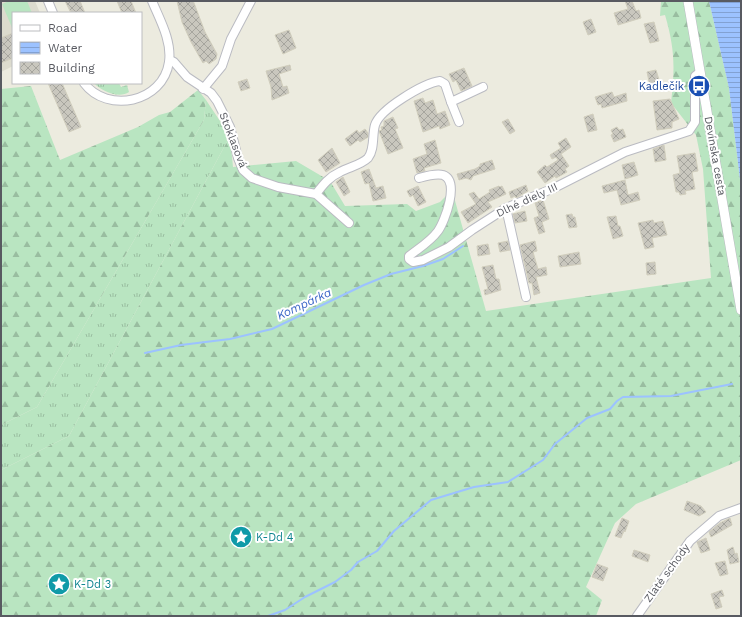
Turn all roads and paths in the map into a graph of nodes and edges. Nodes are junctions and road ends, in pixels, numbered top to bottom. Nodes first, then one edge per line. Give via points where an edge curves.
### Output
1 (48, 1) edge
2 (152, 1) edge
3 (251, 1) edge
4 (688, 1) edge
5 (53, 12) edge
6 (170, 60) junction
7 (700, 72) junction
8 (85, 84) edge
9 (483, 87) dead end
10 (203, 89) junction
11 (451, 102) junction
12 (459, 122) dead end
13 (419, 178) dead end
14 (316, 194) junction
15 (506, 208) junction
16 (349, 223) dead end
17 (526, 298) dead end
18 (741, 310) edge
19 (741, 508) edge
20 (637, 616) edge

1 - 5 street
2 - 6 street via 167,38
3 - 10 street via 231,39 222,66
4 - 7 street, Devínska cesta
6 - 8 street via 165,75 152,91 140,98 112,101 96,96
6 - 10 street, Stoklasová
7 - 15 street, Dlhé diely III via 695,76 695,122 689,131 625,152 554,188
7 - 18 street, Devínska cesta
9 - 11 street
10 - 14 street, Stoklasová via 211,93 217,101 230,127 243,170 252,178 278,187
11 - 12 street
11 - 14 street via 445,84 433,81 392,105 378,118 368,157 328,179
13 - 15 street, Dlhé diely III via 441,174 446,177 450,182 450,199 446,216 438,230 409,256 411,261 423,260 449,247
14 - 16 street
15 - 17 street
19 - 20 street, Zlaté schody via 719,516 690,541

